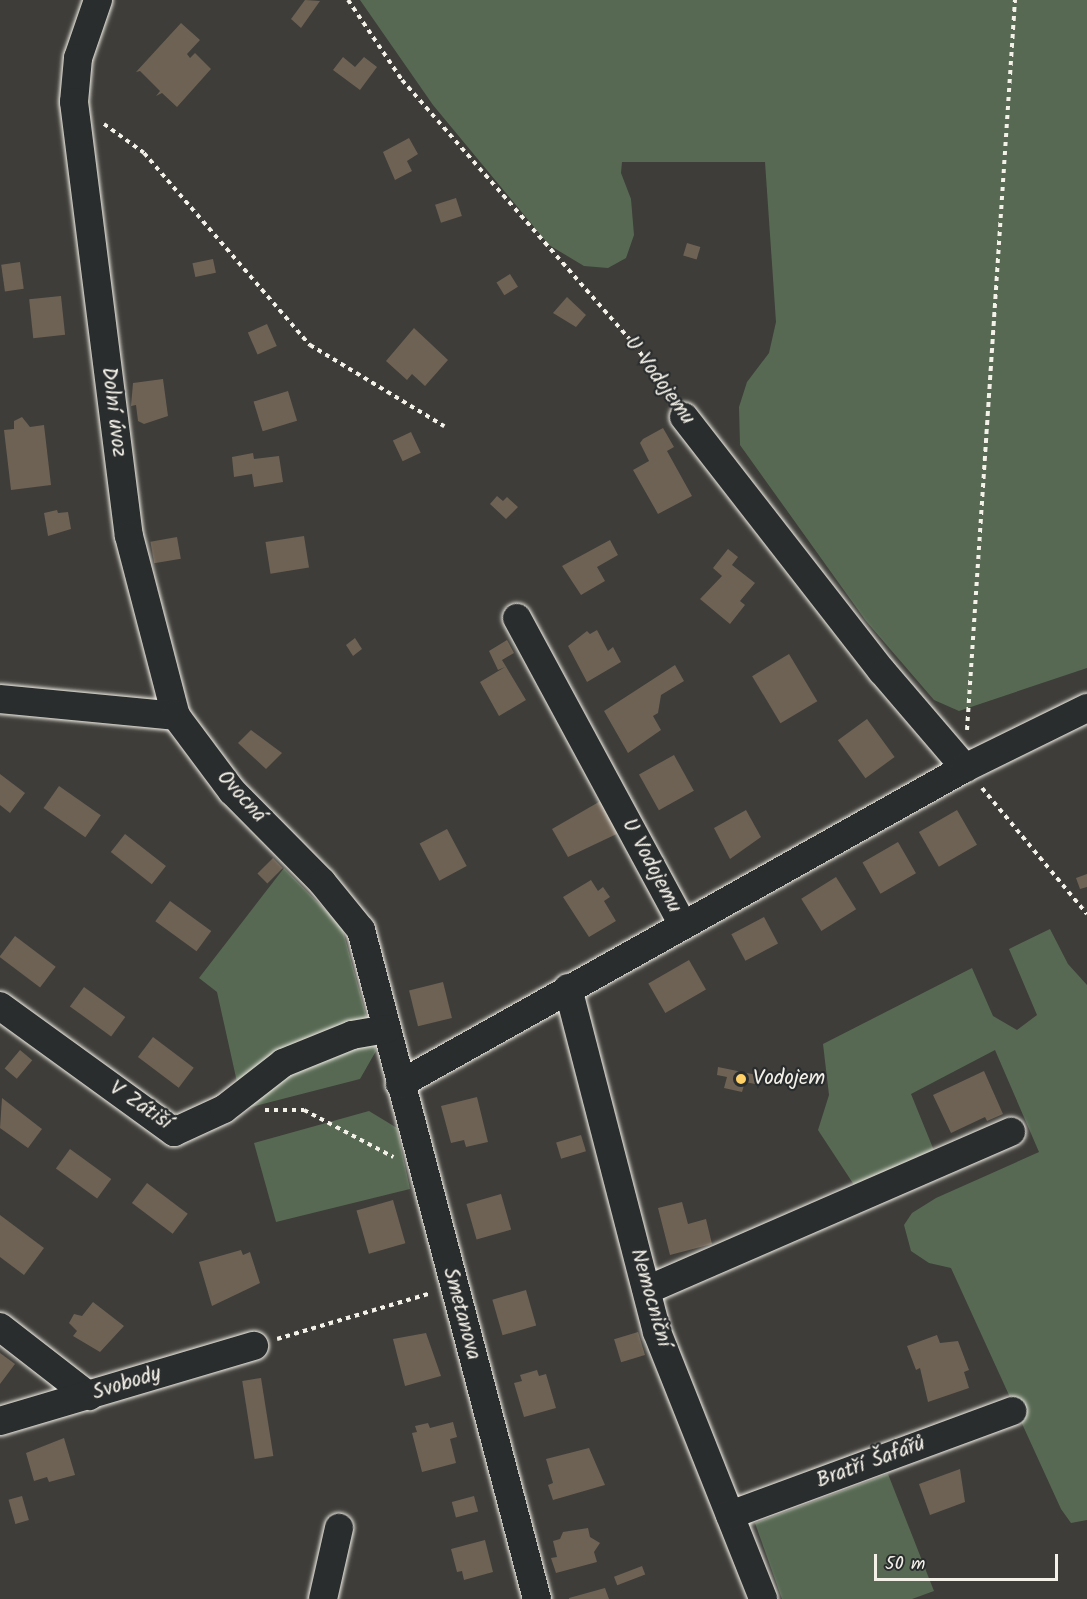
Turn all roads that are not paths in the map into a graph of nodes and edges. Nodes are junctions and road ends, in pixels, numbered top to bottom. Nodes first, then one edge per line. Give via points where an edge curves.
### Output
1 (98, 0) edge
2 (684, 417) road end
3 (517, 618) dead end
4 (0, 699) edge
5 (1087, 708) edge
6 (176, 717) junction
7 (965, 768) junction
8 (682, 923) junction
9 (568, 988) junction
10 (0, 1006) edge
11 (386, 1029) junction
12 (400, 1084) junction
13 (1011, 1132) dead end
14 (647, 1290) junction
15 (0, 1327) edge
16 (254, 1346) road end
17 (89, 1396) junction
18 (1012, 1411) dead end
19 (0, 1421) edge
20 (730, 1515) junction
21 (339, 1528) dead end
22 (322, 1599) edge
23 (537, 1599) edge
24 (763, 1599) edge

1 - 6 street, Dolní úvoz via 78,58 74,102 129,536
2 - 7 street, U Vodojemu via 882,671
3 - 8 street, U Vodojemu
4 - 6 street
5 - 7 street, U Vodojemu
6 - 11 street, Ovocná via 232,791 322,882 361,930
7 - 8 street, U Vodojemu
8 - 9 street, U Vodojemu
9 - 12 street, U Vodojemu
9 - 14 street, Nemocniční
10 - 11 street, V Zátiší via 174,1132 224,1109 283,1063 352,1035
11 - 12 street, Smetanova
12 - 23 street, Smetanova
13 - 14 street
14 - 20 street, Nemocniční via 657,1332
15 - 17 street
16 - 17 street, Svobody
17 - 19 street, Svobody
18 - 20 street, Bratří Šafářů
20 - 24 street, Nemocniční
21 - 22 street

